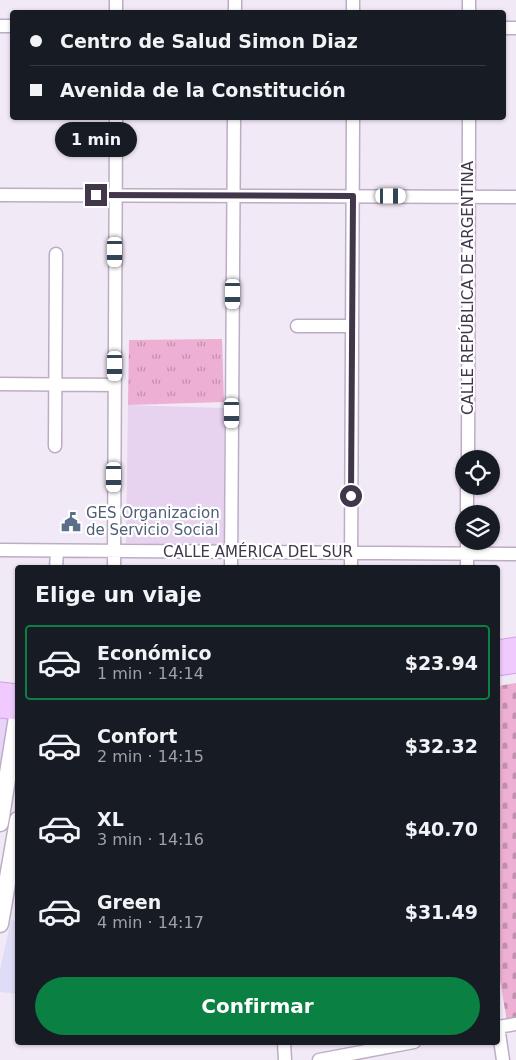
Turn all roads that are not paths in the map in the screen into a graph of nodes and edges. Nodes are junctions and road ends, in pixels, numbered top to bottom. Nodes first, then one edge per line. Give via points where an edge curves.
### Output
1 (116, 120) edge
2 (234, 120) edge
3 (353, 120) edge
4 (469, 120) edge
5 (0, 194) edge
6 (115, 195) junction
7 (234, 196) junction
8 (353, 196) junction
9 (468, 197) junction
10 (516, 197) edge
11 (56, 254) dead end
12 (297, 326) dead end
13 (352, 326) junction
14 (0, 384) edge
15 (55, 385) junction
16 (115, 385) junction
17 (55, 446) dead end
18 (468, 450) edge
19 (455, 548) edge
20 (0, 550) edge
21 (57, 550) junction
22 (467, 550) edge
23 (488, 550) edge
24 (114, 551) junction
25 (231, 552) junction
26 (351, 553) junction
27 (516, 554) edge
28 (56, 565) edge
29 (114, 565) edge
30 (231, 565) edge
31 (351, 565) edge
32 (467, 565) edge
33 (516, 647) edge
34 (500, 650) edge
35 (516, 663) edge
36 (500, 666) edge
37 (0, 692) edge
38 (15, 694) edge
39 (0, 708) edge
40 (15, 710) edge
41 (15, 729) edge
42 (0, 823) edge
43 (15, 837) edge
44 (0, 924) edge
45 (516, 1024) edge
46 (500, 1027) edge
47 (500, 1038) edge
48 (284, 1045) edge
49 (398, 1045) edge
50 (361, 1052) edge
51 (285, 1060) edge
52 (319, 1060) edge
53 (504, 1060) edge

1 - 6 street
2 - 7 street
3 - 8 street
4 - 9 street, CALLE REPÚBLICA DE ARGENTINA
5 - 6 street
6 - 7 street
6 - 16 street
7 - 8 street
7 - 25 street
8 - 9 street
8 - 13 street
9 - 10 street
9 - 18 street, CALLE REPÚBLICA DE ARGENTINA
11 - 15 street
12 - 13 street
13 - 26 street
14 - 15 street
15 - 16 street
15 - 17 street
16 - 24 street
19 - 26 street, CALLE AMÉRICA DEL SUR
20 - 21 street, CALLE AMÉRICA DEL SUR
21 - 24 street, CALLE AMÉRICA DEL SUR
21 - 28 street
22 - 32 street
23 - 27 street, CALLE AMÉRICA DEL SUR
24 - 25 street, CALLE AMÉRICA DEL SUR
24 - 29 street
25 - 26 street, CALLE AMÉRICA DEL SUR
25 - 30 street
26 - 31 street
33 - 34 main road
35 - 36 main road
37 - 38 main road
39 - 40 main road
41 - 42 street
43 - 44 street
45 - 46 street
47 - 53 street
48 - 51 street
49 - 50 street
50 - 52 street

